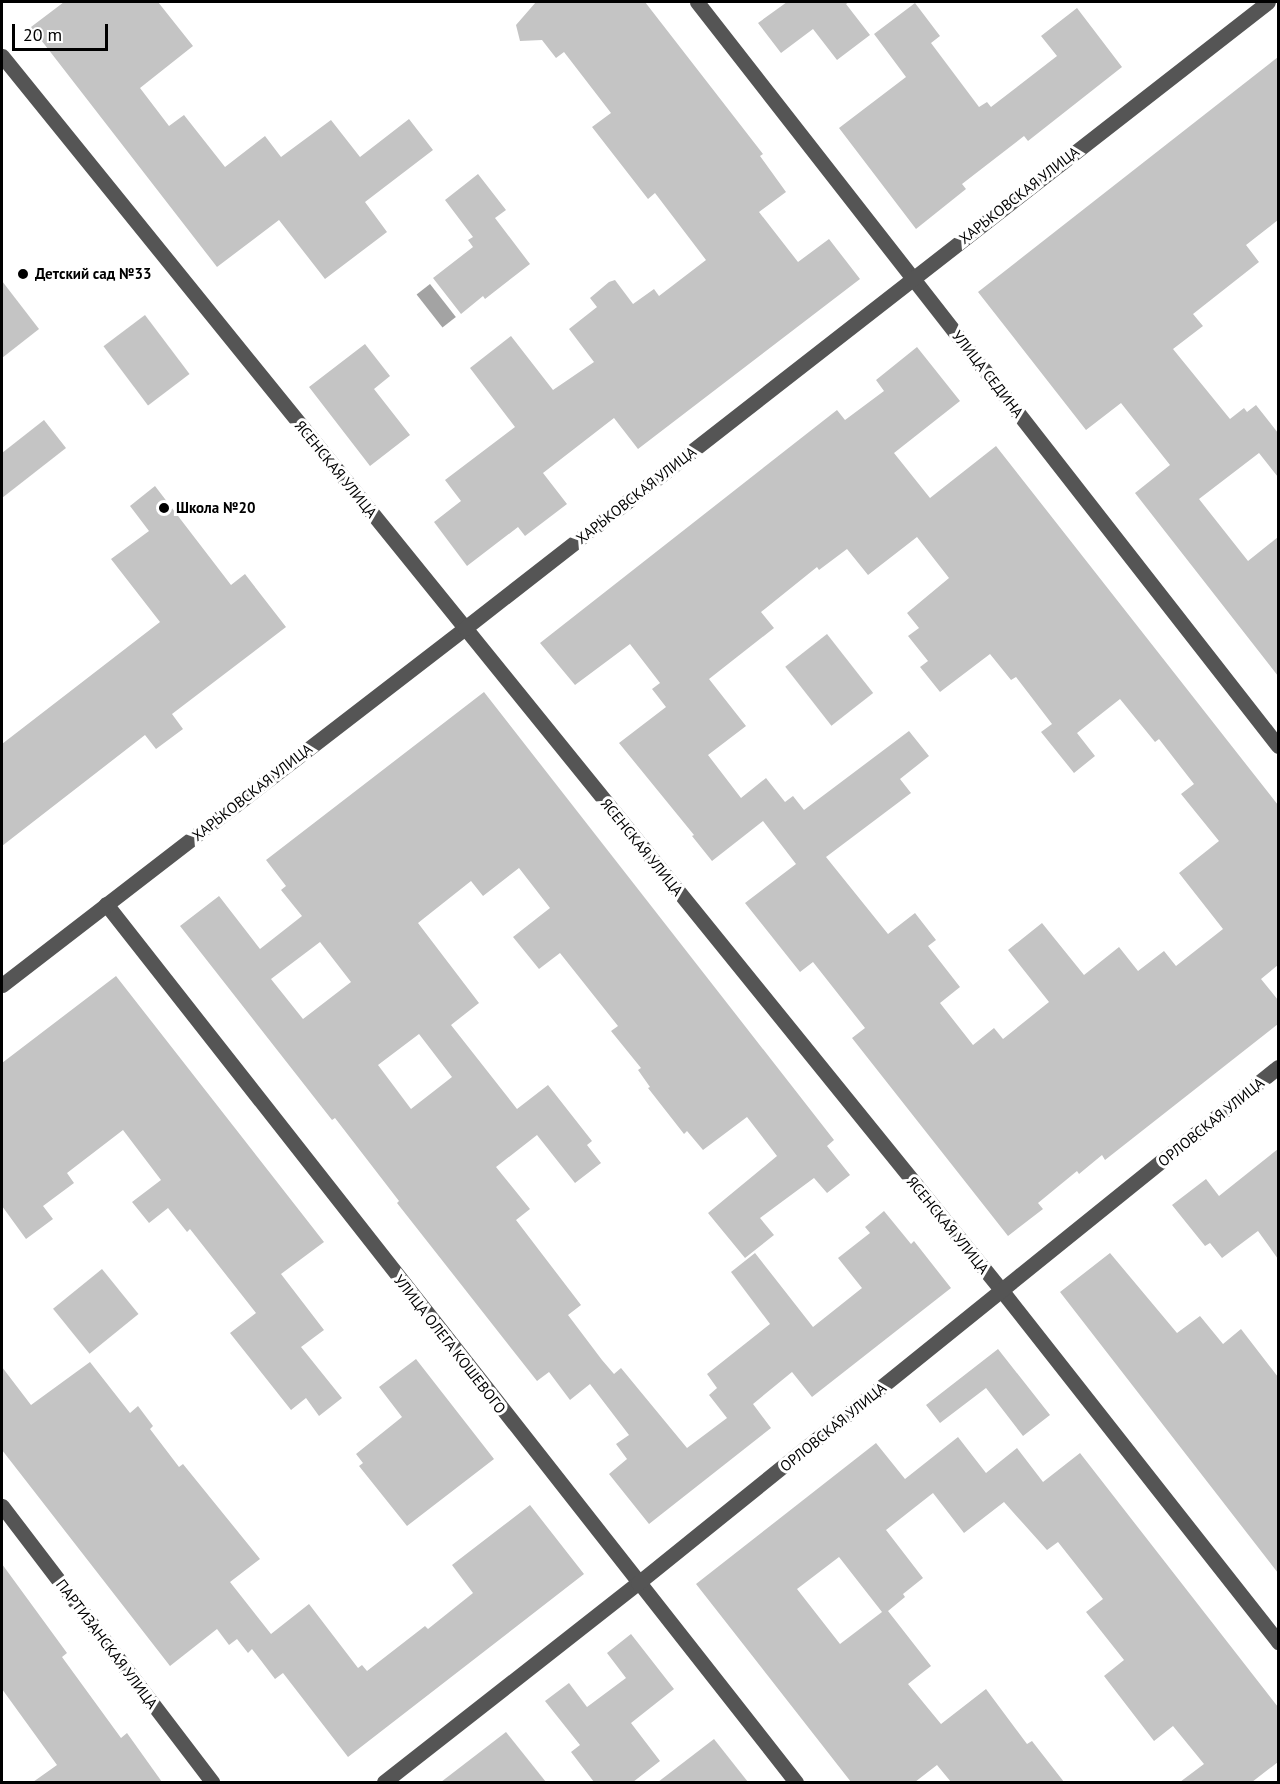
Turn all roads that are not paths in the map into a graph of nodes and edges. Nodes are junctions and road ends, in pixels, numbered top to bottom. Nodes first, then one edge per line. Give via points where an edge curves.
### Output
1 (697, 2) edge
2 (1268, 2) edge
3 (2, 56) edge
4 (913, 278) junction
5 (465, 628) junction
6 (1278, 746) edge
7 (106, 904) junction
8 (2, 985) edge
9 (1278, 1067) edge
10 (1002, 1292) junction
11 (2, 1506) edge
12 (638, 1583) junction
13 (1278, 1642) edge
14 (212, 1782) edge
15 (384, 1782) edge
16 (796, 1782) edge

1 - 4 street, УЛИЦА СЕДИНА
2 - 4 street, ХАРЬКОВСКАЯ УЛИЦА
3 - 5 street, ЯСЕНСКАЯ УЛИЦА
4 - 5 street, ХАРЬКОВСКАЯ УЛИЦА
4 - 6 street, УЛИЦА СЕДИНА
5 - 7 street, ХАРЬКОВСКАЯ УЛИЦА
5 - 10 street, ЯСЕНСКАЯ УЛИЦА
7 - 8 street, ХАРЬКОВСКАЯ УЛИЦА
7 - 12 street, УЛИЦА ОЛЕГА КОШЕВОГО
9 - 10 street, ОРЛОВСКАЯ УЛИЦА
10 - 12 street, ОРЛОВСКАЯ УЛИЦА
10 - 13 street, ЯСЕНСКАЯ УЛИЦА
11 - 14 street, ПАРТИЗАНСКАЯ УЛИЦА
12 - 15 street, ОРЛОВСКАЯ УЛИЦА
12 - 16 street, УЛИЦА ОЛЕГА КОШЕВОГО

